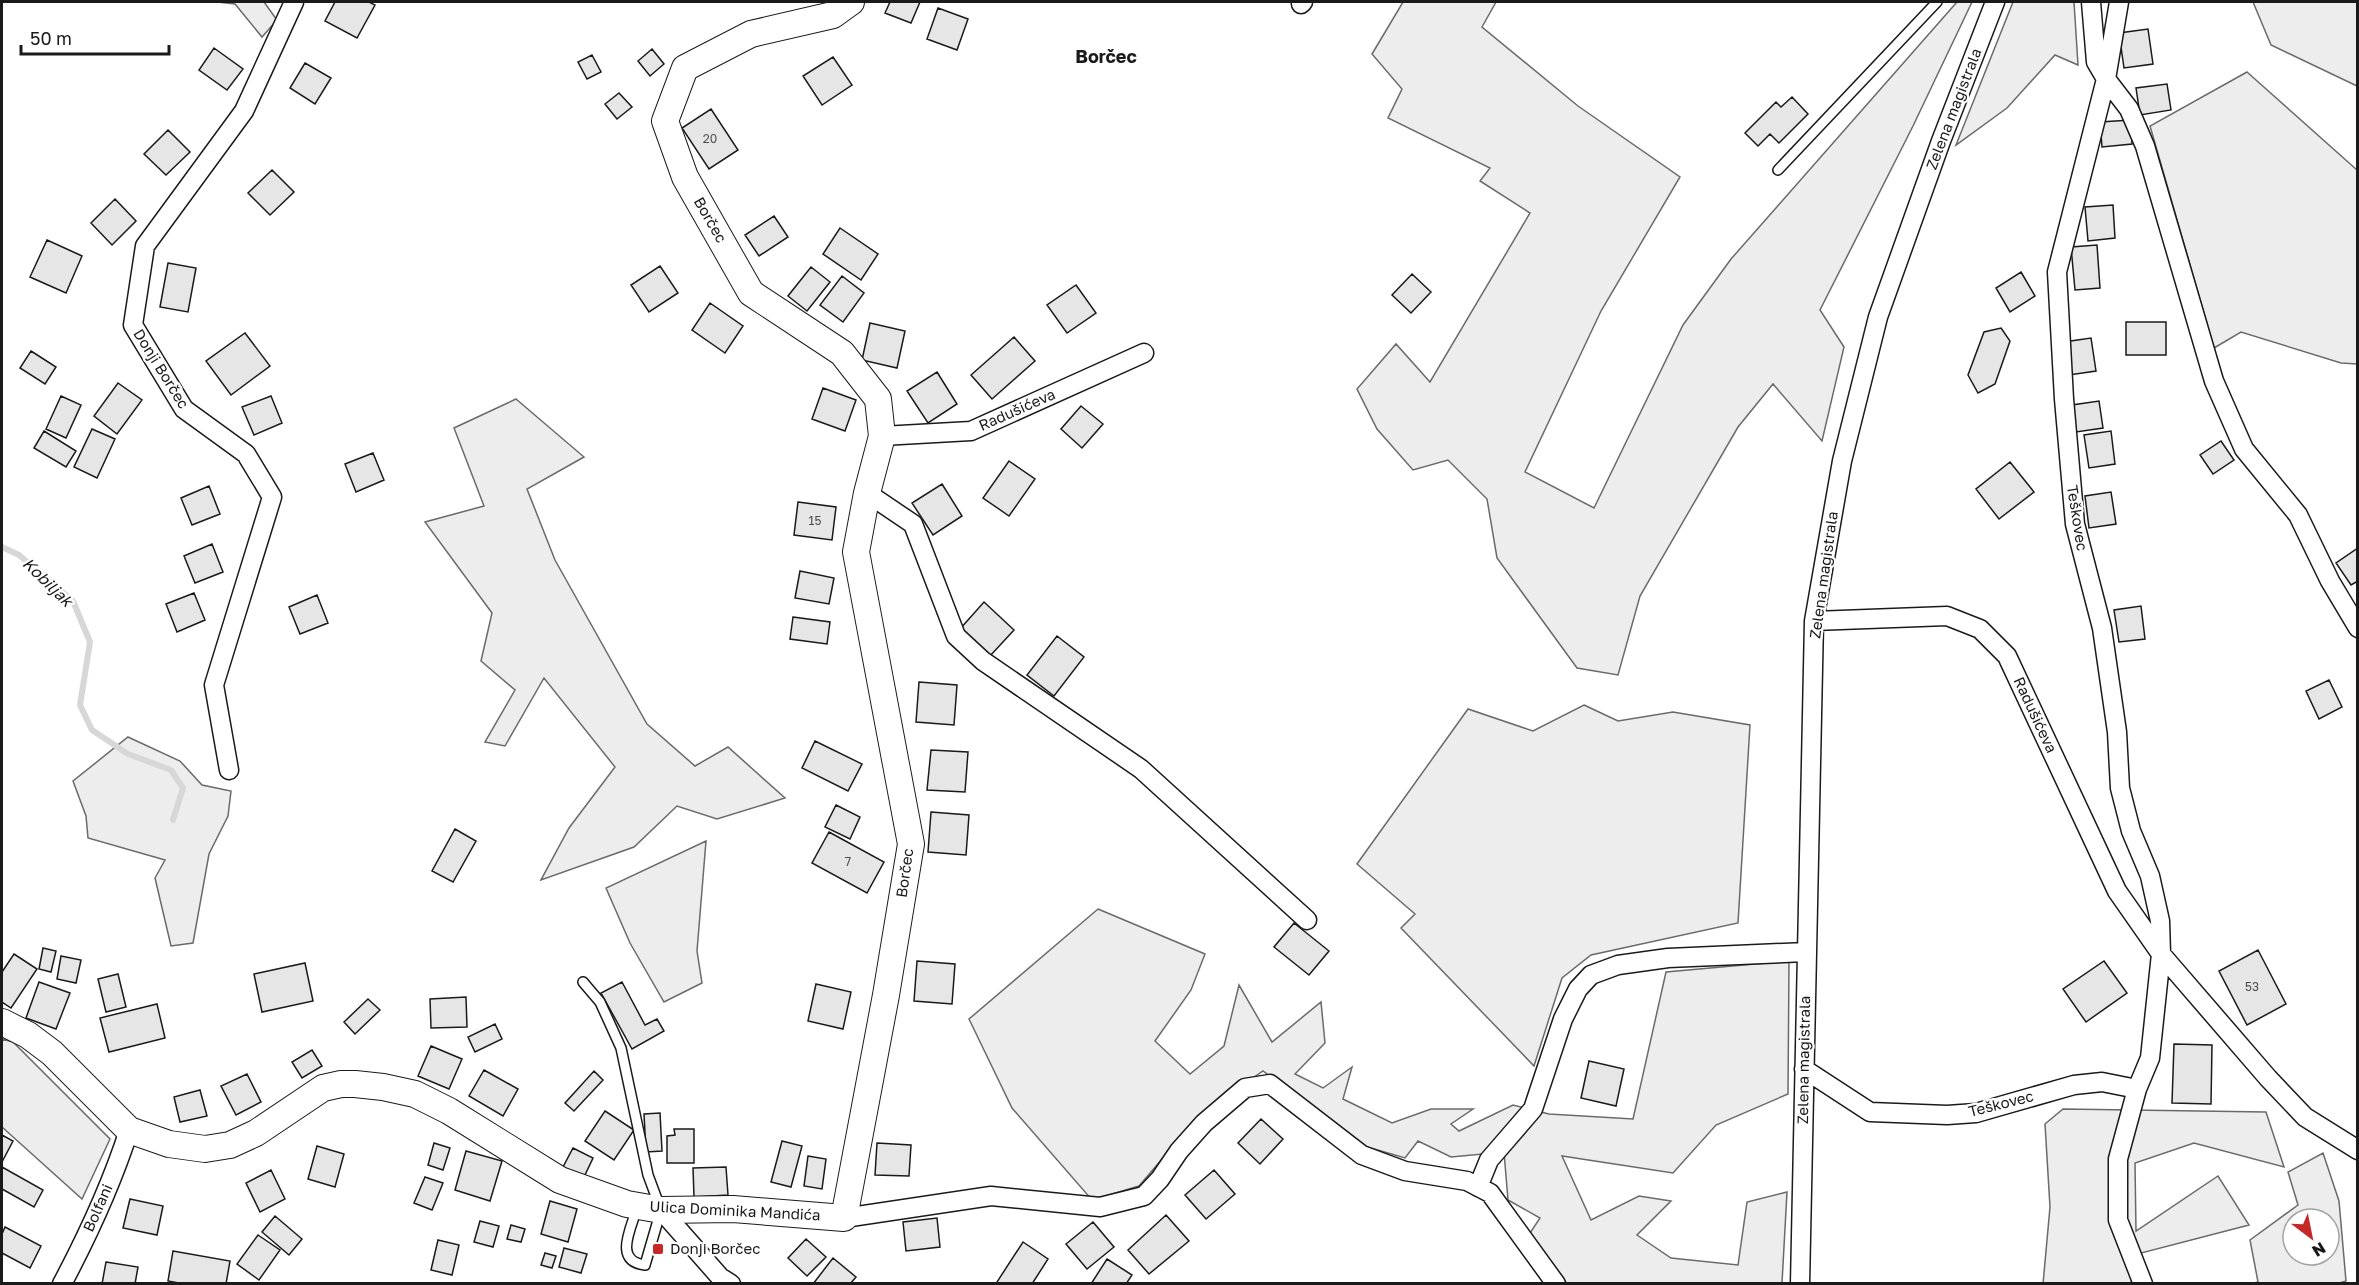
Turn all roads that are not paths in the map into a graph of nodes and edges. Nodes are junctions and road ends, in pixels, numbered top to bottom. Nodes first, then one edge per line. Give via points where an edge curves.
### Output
1 (294, 2) edge
2 (851, 2) edge
3 (1937, 2) edge
4 (1995, 2) edge
5 (2091, 2) edge
6 (2119, 2) edge
7 (2106, 79) junction
8 (1778, 170) dead end
9 (1144, 353) dead end
10 (882, 436) junction
11 (867, 493) junction
12 (1814, 621) junction
13 (2358, 628) edge
14 (229, 770) dead end
15 (1307, 920) dead end
16 (1806, 952) junction
17 (2161, 954) junction
18 (583, 982) dead end
19 (2, 1022) edge
20 (1804, 1069) junction
21 (2137, 1089) junction
22 (129, 1130) junction
23 (2358, 1150) edge
24 (1478, 1187) junction
25 (649, 1208) junction
26 (844, 1218) junction
27 (62, 1284) edge
28 (731, 1284) edge
29 (1556, 1284) edge
30 (1800, 1284) edge
31 (2143, 1284) edge

1 - 14 street, Donji Borčec via 244,111 145,246 133,325 184,409 246,454 272,497 214,685
2 - 10 street, Borčec via 834,15 751,34 685,69 665,121 685,177 751,293 842,353 878,399
3 - 8 lane
4 - 12 street, Zelena magistrala via 1878,317 1842,461
5 - 7 street via 2096,62
6 - 7 street, Teškovec
7 - 13 street via 2129,109 2145,146 2214,381 2244,449 2298,514
7 - 17 street, Teškovec via 2057,272 2063,388 2075,524 2102,628 2117,732 2120,788 2150,876 2160,921
9 - 10 street, Radušićeva via 971,431
10 - 11 street, Borčec
11 - 15 street via 914,524 956,636 983,661 1141,769
11 - 26 street, Borčec via 855,552 910,844
12 - 16 street, Zelena magistrala
12 - 17 street, Radušićeva via 1947,616 1980,629 2007,656 2117,891
16 - 20 street, Zelena magistrala
16 - 24 street via 1668,958 1618,965 1591,975 1578,989 1563,1019 1533,1109 1489,1160
17 - 21 street, Teškovec via 2150,1058
17 - 23 street via 2305,1117
18 - 25 lane via 600,1002 621,1048 648,1175
19 - 22 street, Ulica Dominika Mandića via 52,1053
20 - 21 street, Teškovec via 1870,1112 1976,1113 2074,1085 2102,1082
20 - 30 street, Zelena magistrala
21 - 31 street, Teškovec via 2118,1159 2118,1220
22 - 25 street, Ulica Dominika Mandića via 169,1144 205,1149 230,1145 256,1133 323,1088 341,1084 383,1087 415,1094 449,1111 560,1180
22 - 27 street, Bolfani
24 - 26 street, Ulica Dominika Mandića via 1467,1181 1405,1171 1362,1155 1270,1084 1245,1088 1203,1123 1144,1196 1100,1207 991,1196
24 - 29 street, Ulica Dominika Mandića via 1490,1193
25 - 25 lane via 645,1265 635,1264 626,1248
25 - 26 street, Ulica Dominika Mandića via 733,1209
25 - 28 street

